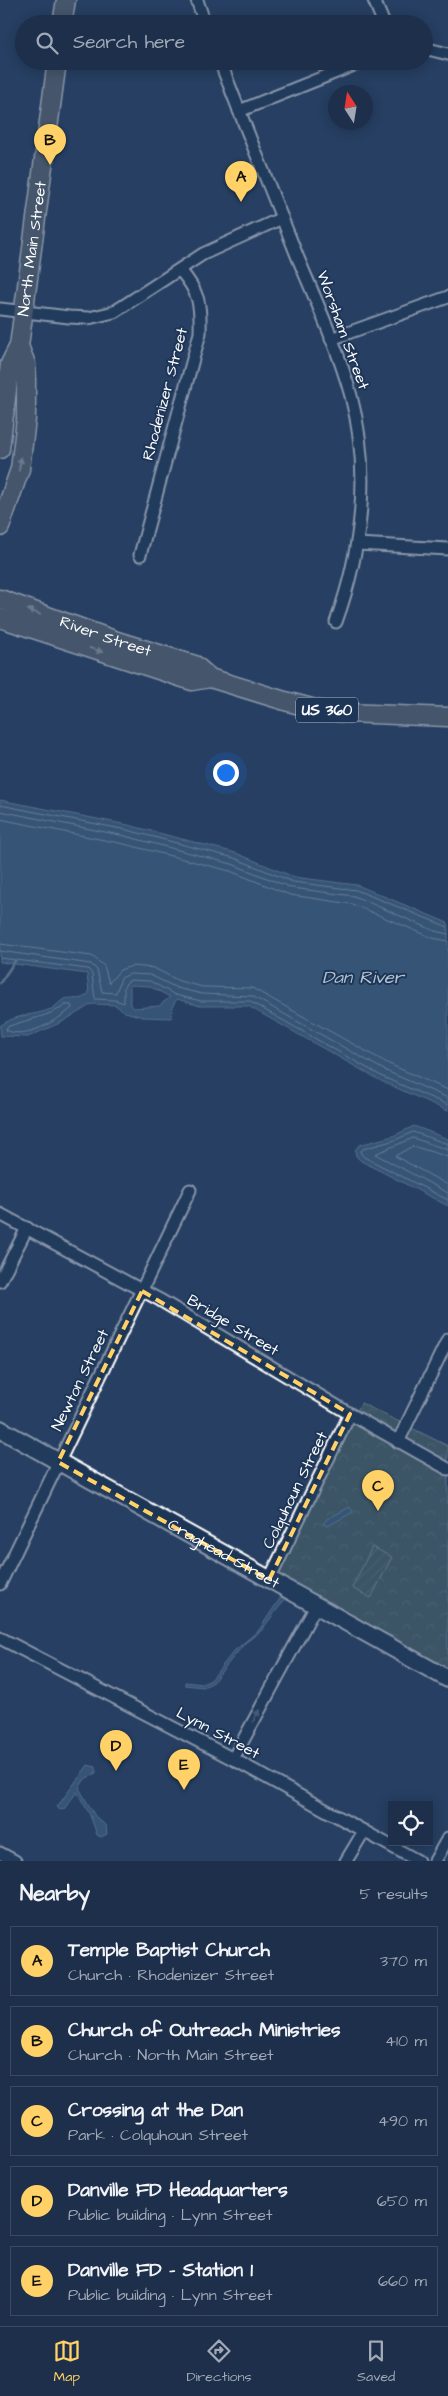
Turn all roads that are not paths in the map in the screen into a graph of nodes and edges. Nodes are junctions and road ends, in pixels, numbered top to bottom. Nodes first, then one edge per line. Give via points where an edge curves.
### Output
1 (66, 0) edge
2 (197, 0) edge
3 (374, 0) edge
4 (64, 15) edge
5 (202, 15) edge
6 (380, 15) edge
7 (433, 50) edge
8 (448, 54) edge
9 (56, 70) edge
10 (223, 70) edge
11 (342, 70) edge
12 (239, 111) junction
13 (282, 218) junction
14 (180, 270) junction
15 (448, 296) edge
16 (0, 309) edge
17 (23, 312) junction
18 (331, 338) junction
19 (19, 346) junction
20 (0, 449) edge
21 (0, 527) edge
22 (357, 544) junction
23 (448, 549) edge
24 (140, 555) dead end
25 (0, 599) edge
26 (0, 618) edge
27 (336, 622) dead end
28 (210, 678) junction
29 (448, 717) edge
30 (190, 1190) dead end
31 (0, 1214) edge
32 (27, 1228) junction
33 (0, 1281) edge
34 (142, 1291) junction
35 (448, 1339) edge
36 (350, 1414) junction
37 (0, 1429) edge
38 (398, 1442) junction
39 (58, 1462) junction
40 (448, 1469) edge
41 (269, 1580) junction
42 (0, 1584) edge
43 (316, 1606) junction
44 (0, 1638) edge
45 (448, 1679) edge
46 (233, 1759) junction
47 (364, 1831) junction
48 (448, 1838) edge
49 (0, 1853) edge
50 (15, 1861) edge
51 (346, 1861) edge
52 (418, 1861) edge
53 (435, 1861) edge

1 - 4 main road
2 - 5 street
3 - 6 street
7 - 8 street
9 - 17 main road, North Main Street
10 - 12 street, Worsham Street
11 - 12 street
12 - 13 street, Worsham Street
13 - 14 street via 222,244
13 - 18 street, Worsham Street
14 - 17 street via 138,298 104,315 69,318
14 - 24 street, Rhodenizer Street via 195,288 199,301 200,333
15 - 18 street
16 - 17 street
17 - 19 main road, North Main Street
18 - 22 street, Worsham Street via 351,398 358,435 362,489
19 - 20 main road, North Main Street via 10,364
21 -> 19 main road, North Main Street via 20,469 26,419 26,364
22 - 23 street
22 - 27 street, Worsham Street via 350,581
28 -> 25 main road, River Street / US 360 via 195,665
26 -> 28 main road, River Street / US 360 via 192,681
28 - 29 main road, River Street / US 360 via 320,710
30 - 34 street, Newton Street
31 - 32 street, Bridge Street
32 - 33 street
32 - 34 street, Bridge Street
34 - 36 street, Bridge Street
34 - 39 street, Newton Street
35 - 38 street
36 - 38 street, Bridge Street
36 - 41 street, Colquhoun Street
37 - 39 main road, Craghead Street
38 - 40 street, Bridge Street
39 - 41 main road, Craghead Street
39 - 42 street, Newton Street
41 - 43 main road, Craghead Street
43 - 45 main road, Craghead Street
46 -> 43 street
44 - 46 street, Lynn Street
46 - 47 street, Lynn Street
47 - 51 street
47 - 52 street, Lynn Street
48 - 53 street
49 - 50 street

